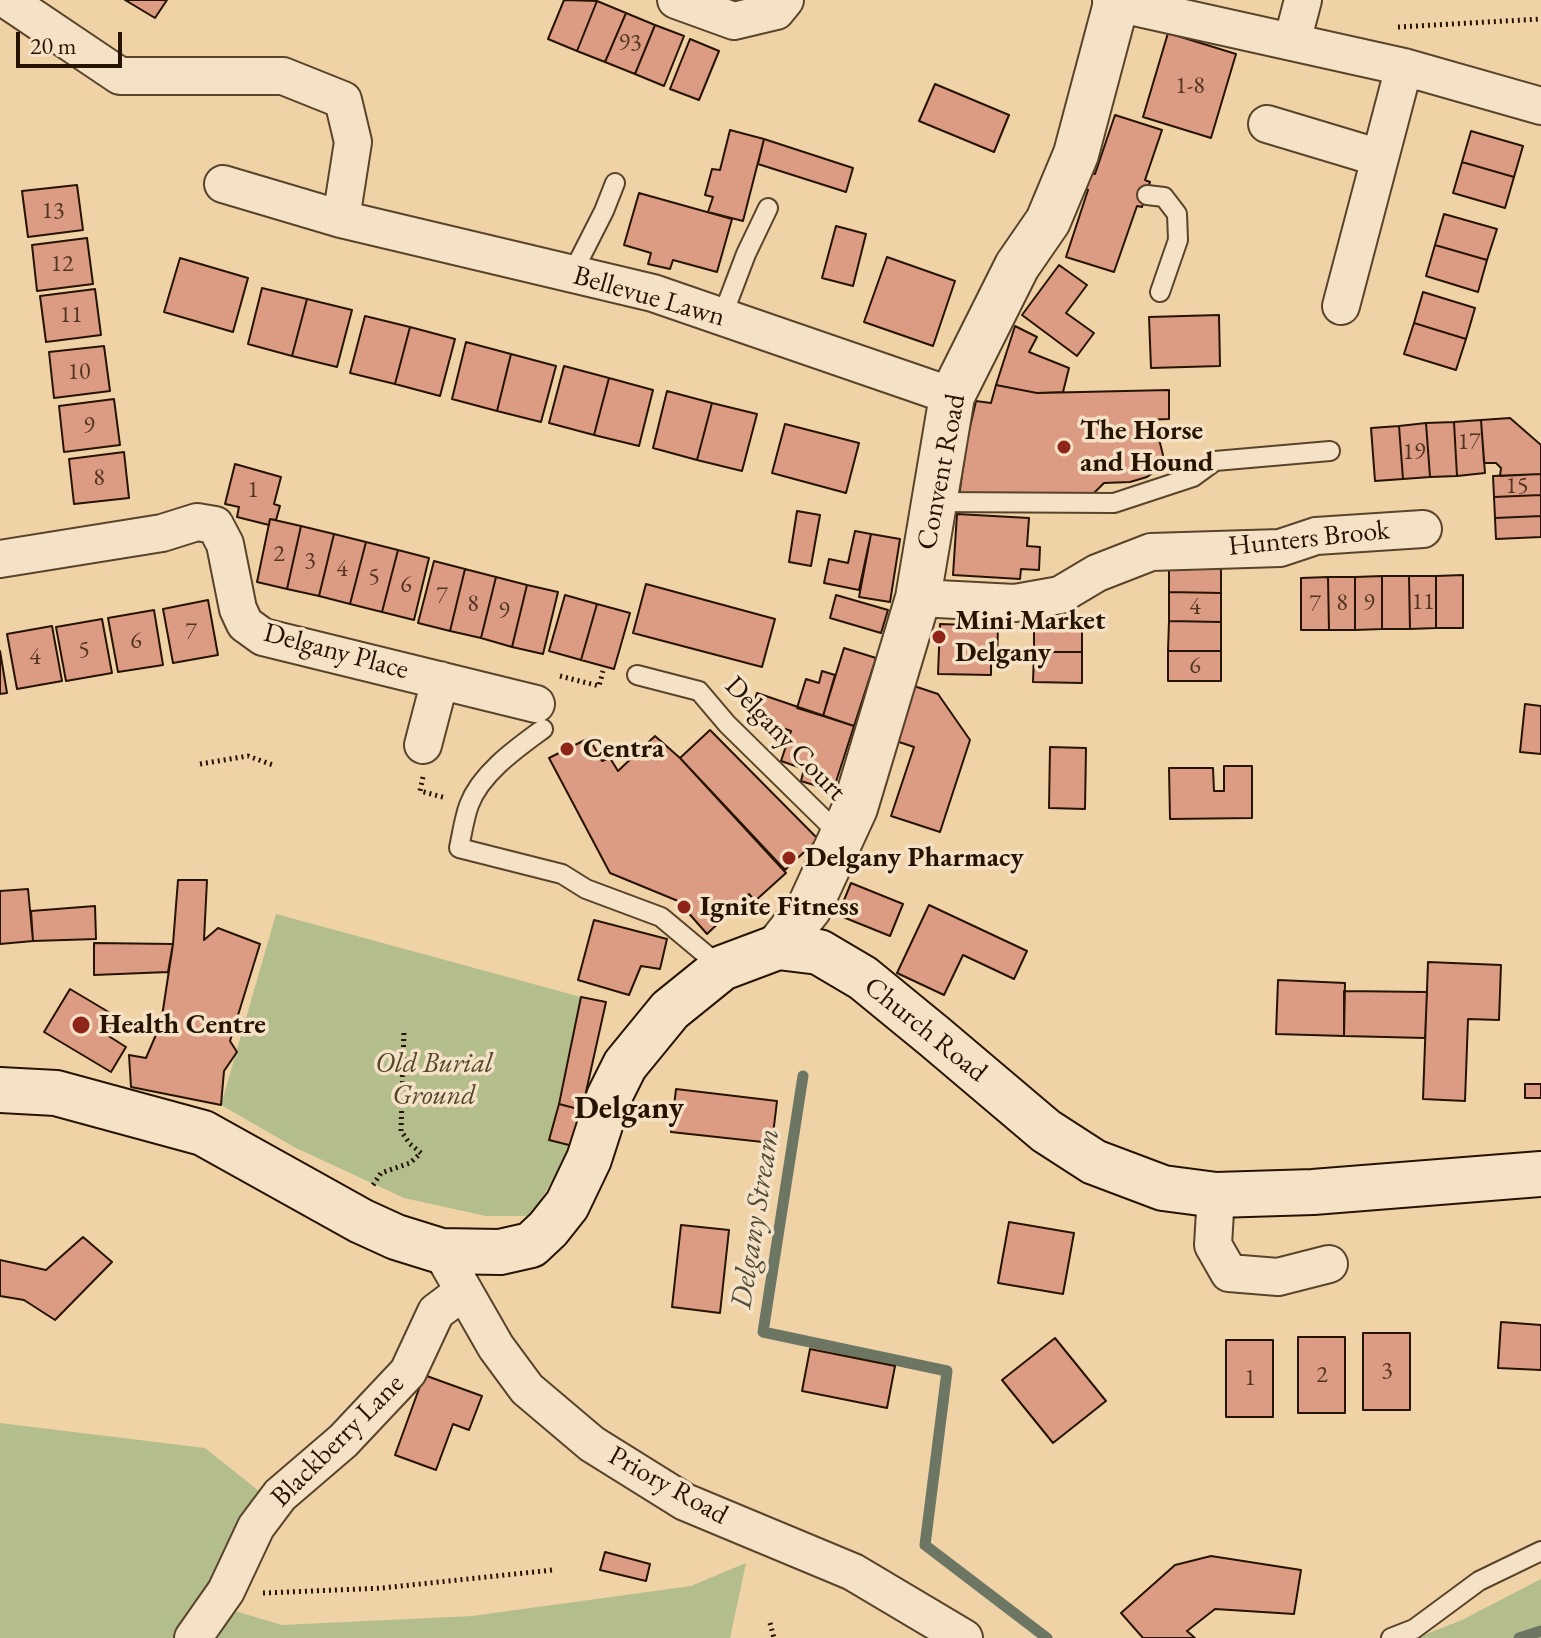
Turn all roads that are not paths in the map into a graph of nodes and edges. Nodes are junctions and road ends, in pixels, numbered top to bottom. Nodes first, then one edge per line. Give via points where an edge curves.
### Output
1 (7, 0) edge
2 (676, 0) edge
3 (785, 0) edge
4 (1303, 0) edge
5 (1115, 1) edge
6 (1292, 42) junction
7 (1404, 67) junction
8 (1541, 106) edge
9 (1267, 124) dead end
10 (1380, 158) junction
11 (615, 183) dead end
12 (223, 184) dead end
13 (1147, 195) dead end
14 (768, 208) dead end
15 (341, 219) junction
16 (572, 274) junction
17 (1160, 292) dead end
18 (1341, 306) dead end
19 (722, 317) junction
20 (952, 396) junction
21 (1330, 451) dead end
22 (934, 502) junction
23 (1423, 529) dead end
24 (2, 549) edge
25 (918, 598) junction
26 (637, 675) dead end
27 (440, 680) junction
28 (540, 717) joint
29 (423, 745) road end
30 (841, 836) junction
31 (778, 947) junction
32 (722, 968) junction
33 (2, 1080) edge
34 (1541, 1174) edge
35 (1216, 1195) junction
36 (441, 1251) junction
37 (1329, 1264) dead end
38 (464, 1291) junction
39 (1541, 1551) edge
40 (193, 1638) edge
41 (964, 1638) edge
42 (1391, 1638) edge

1 - 15 street via 120,76 283,76 343,100 353,142
2 - 3 street via 734,21 776,11
4 - 6 street
5 - 6 street
5 - 20 main road, Convent Road via 1076,154 1078,174 1017,266
6 - 7 street
7 - 8 street
7 - 10 street
9 - 10 street
10 - 18 street
11 - 16 lane
12 - 15 street, Bellevue Lawn
13 - 17 lane via 1164,197 1177,214 1178,240
14 - 19 lane
15 - 16 street, Bellevue Lawn
16 - 19 street, Bellevue Lawn via 653,293
19 - 20 street, Bellevue Lawn
20 - 22 main road, Convent Road
21 - 22 lane via 1215,461 1193,477 1114,503
22 - 25 main road, Convent Road
23 - 25 street, Hunters Brook via 1316,536 1280,548 1151,552 1097,573 1060,595 1015,603
24 - 27 street, Delgany Place via 162,533 197,522 215,525 225,544 238,609 245,624 263,637
25 - 30 main road, Convent Road via 855,808
26 - 30 lane, Delgany Court via 699,691
27 - 28 street, Delgany Place
27 - 29 street
28 - 32 lane via 469,804 459,848 562,874 586,889 661,917
30 - 31 main road, Convent Road via 809,908
31 - 32 main road, Church Road
31 - 35 main road, Church Road via 819,952 863,978 1046,1131 1094,1162 1163,1188
32 - 36 main road, Church Road via 670,1010 625,1065 589,1159 567,1205 548,1229 531,1245 500,1252
33 - 36 main road, Church Road via 203,1133 361,1221
34 - 35 main road, Church Road
35 - 37 street via 1213,1245 1229,1273 1278,1277
36 - 38 street, Priory Road
38 - 40 street, Blackberry Lane via 436,1312 408,1372 343,1441 280,1495
38 - 41 street, Priory Road via 527,1389 592,1444 685,1502 853,1572
39 - 42 lane via 1479,1581 1414,1629

